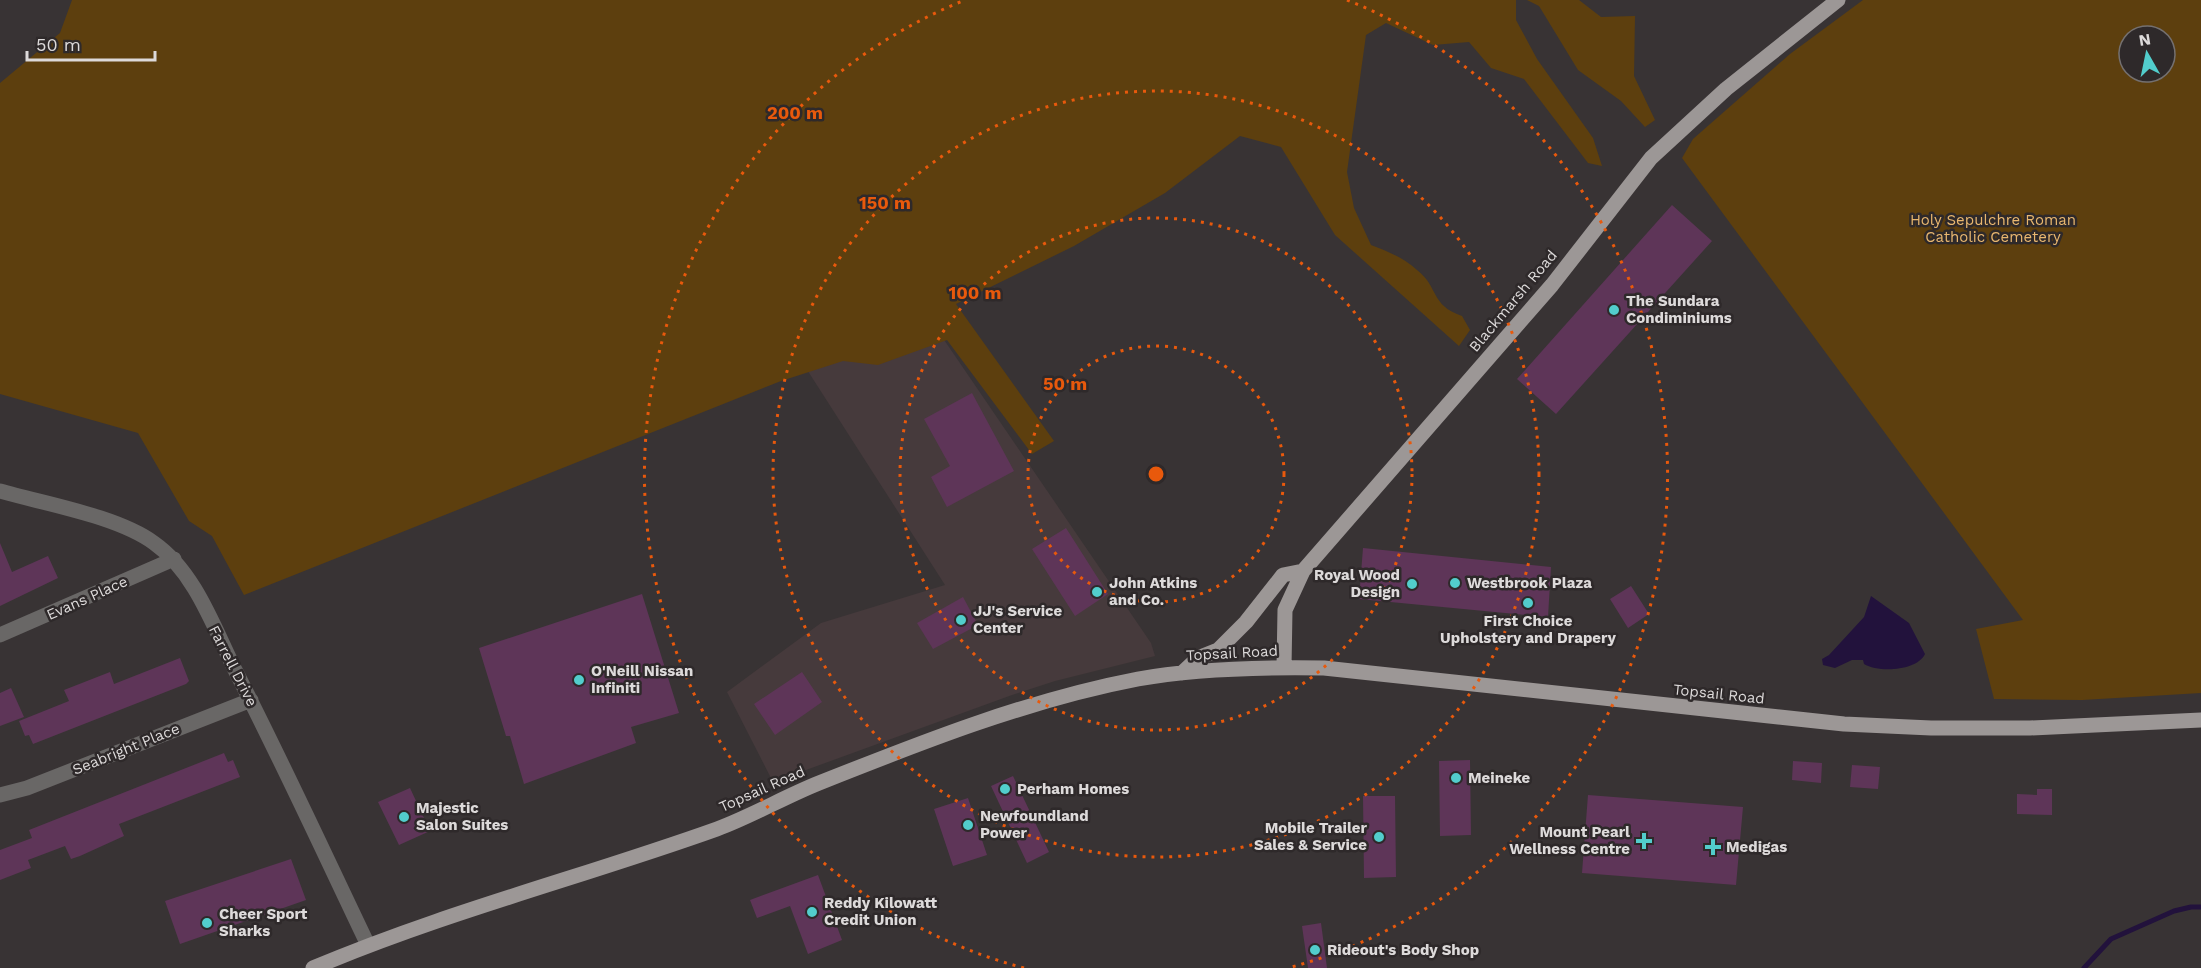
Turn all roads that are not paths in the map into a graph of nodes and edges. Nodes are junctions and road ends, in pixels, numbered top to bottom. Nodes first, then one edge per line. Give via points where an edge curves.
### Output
1 (1838, 0) edge
2 (0, 491) edge
3 (174, 559) junction
4 (1303, 571) junction
5 (0, 635) edge
6 (1284, 667) junction
7 (1182, 673) junction
8 (250, 700) junction
9 (2201, 720) edge
10 (0, 795) edge
11 (368, 945) junction
12 (313, 968) edge

1 - 4 main road, Blackmarsh Road via 1726,89 1651,158 1552,285
2 - 3 street, Farrell Drive via 130,529 153,541
3 - 5 street, Evans Place
3 - 8 street, Farrell Drive via 191,584
4 - 6 main road, Blackmarsh Road via 1285,610
4 - 7 main road via 1283,575 1218,650 1198,658
6 - 7 main road, Topsail Road
6 - 9 main road, Topsail Road via 1867,725 2030,728
7 - 11 main road, Topsail Road via 1094,688 1006,714 853,770 722,827 492,900
8 - 10 street, Seabright Place via 27,788
8 - 11 street, Farrell Drive
11 - 12 main road, Topsail Road

